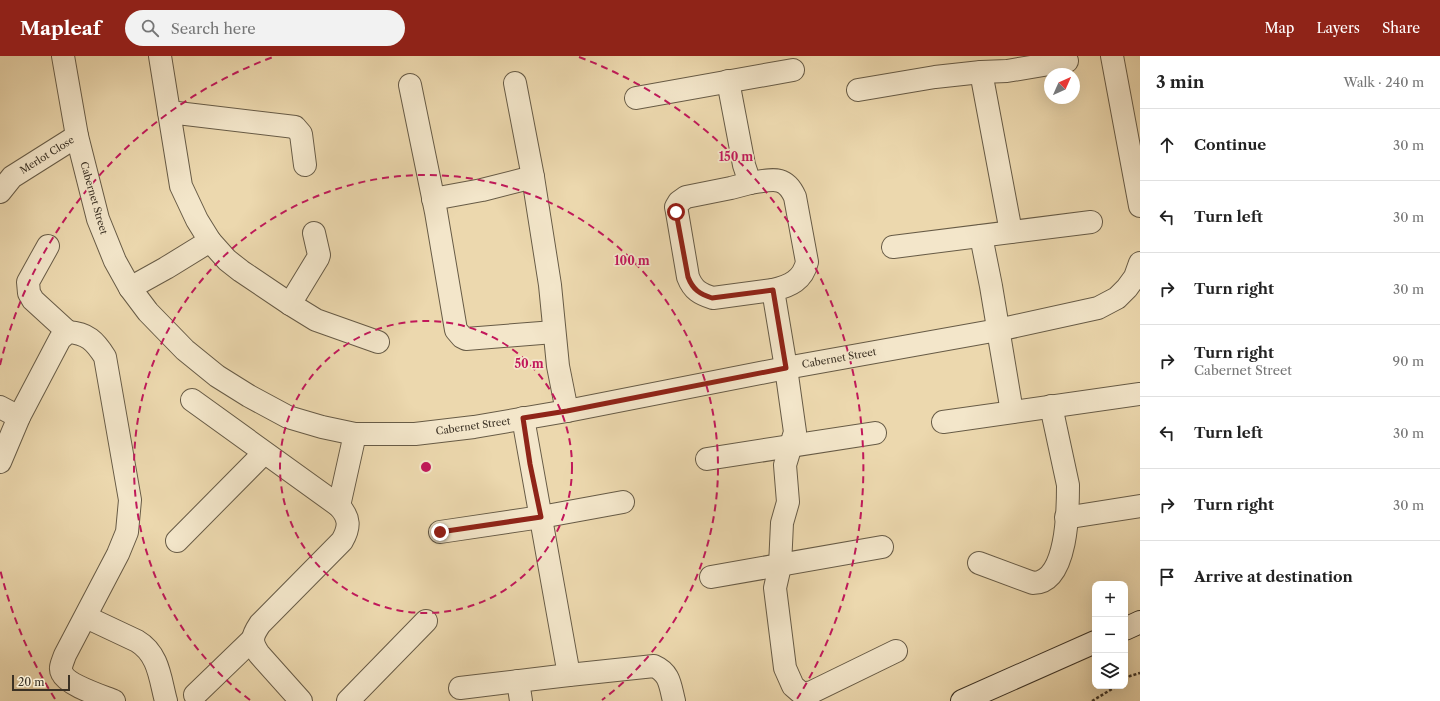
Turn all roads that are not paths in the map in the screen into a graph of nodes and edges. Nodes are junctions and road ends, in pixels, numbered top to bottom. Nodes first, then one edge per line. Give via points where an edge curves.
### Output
1 (63, 56) edge
2 (160, 56) edge
3 (1112, 56) edge
4 (1067, 61) dead end
5 (793, 70) dead end
6 (981, 72) junction
7 (728, 81) junction
8 (516, 83) dead end
9 (410, 85) dead end
10 (858, 90) dead end
11 (636, 98) dead end
12 (169, 112) junction
13 (78, 136) junction
14 (306, 165) dead end
15 (533, 177) junction
16 (4, 180) edge
17 (750, 183) junction
18 (433, 199) junction
19 (1140, 206) edge
20 (1091, 222) dead end
21 (1011, 232) junction
22 (314, 233) dead end
23 (981, 236) junction
24 (210, 241) junction
25 (48, 246) dead end
26 (892, 247) dead end
27 (1137, 270) edge
28 (130, 288) junction
29 (773, 290) junction
30 (290, 304) junction
31 (998, 330) junction
32 (68, 332) junction
33 (554, 332) junction
34 (378, 342) dead end
35 (786, 368) junction
36 (1140, 394) edge
37 (192, 400) dead end
38 (0, 406) edge
39 (1051, 406) junction
40 (567, 411) junction
41 (1012, 412) junction
42 (19, 417) junction
43 (523, 418) junction
44 (943, 422) dead end
45 (875, 433) dead end
46 (355, 434) junction
47 (790, 446) junction
48 (264, 453) junction
49 (707, 459) dead end
50 (0, 462) edge
51 (623, 502) dead end
52 (339, 506) junction
53 (1140, 506) edge
54 (541, 517) junction
55 (1066, 517) junction
56 (440, 532) dead end
57 (177, 541) dead end
58 (882, 547) dead end
59 (979, 563) dead end
60 (780, 566) junction
61 (711, 577) dead end
62 (86, 617) junction
63 (426, 621) dead end
64 (1140, 622) edge
65 (1128, 628) edge
66 (253, 639) junction
67 (1092, 643) edge
68 (896, 652) dead end
69 (569, 675) junction
70 (460, 688) dead end
71 (519, 691) edge
72 (195, 695) dead end
73 (114, 701) edge
74 (166, 701) edge
75 (300, 701) edge
76 (348, 701) edge
77 (674, 701) edge
78 (962, 701) edge

1 - 13 street, Cabernet Street
2 - 12 street
3 - 19 street
4 - 6 street via 1007,71
5 - 7 street
6 - 10 street
6 - 21 street
7 - 11 street
7 - 17 street via 744,166
8 - 15 street
9 - 18 street
12 - 14 street via 295,127 301,134
12 - 24 street via 181,186 196,220
13 - 16 street, Merlot Close
13 - 28 street, Cabernet Street via 98,219 115,261
15 - 18 street
15 - 33 street via 550,285
17 - 29 street via 780,180 791,189 794,197 807,262 802,275 796,281
17 - 29 street via 686,197 676,206 688,277 691,286 697,292 712,298
18 - 33 street via 456,330 460,335 466,339
20 - 21 street
21 - 23 street
22 - 30 street via 318,258
23 - 26 street
23 - 31 street
24 - 28 street
24 - 30 street via 241,271
25 - 32 street via 28,282 29,292 33,300
27 - 31 street, Cabernet Street via 1127,288 1117,298 1098,308
28 - 46 street, Cabernet Street via 165,330 217,376 288,417
29 - 35 street
30 - 34 street via 316,320
31 - 35 street, Cabernet Street
31 - 41 street
32 - 42 street via 60,339
32 - 62 street via 89,338 105,358 130,500 127,532
33 - 40 street
35 - 40 street, Cabernet Street
35 - 47 street via 795,432
36 - 39 street
37 - 48 street
38 - 42 street
39 - 41 street
39 - 55 street via 1068,485
40 - 43 street, Cabernet Street
41 - 44 street
42 - 50 street
43 - 46 street, Cabernet Street via 415,434
43 - 54 street
45 - 47 street
46 - 52 street
47 - 49 street
47 - 60 street via 784,465 788,502 782,523
48 - 52 street
48 - 57 street
51 - 54 street
52 - 66 street via 348,519 342,541 260,624 254,632
53 - 55 street
54 - 56 street
54 - 69 street
55 - 59 street via 1060,559 1045,581 1033,583
58 - 60 street
60 - 61 street
60 - 68 street via 774,588 785,668 793,686 800,692 812,692
62 - 73 street via 65,655 61,673 68,681
62 - 74 street via 137,641 150,652 155,659
63 - 76 street
64 - 65 street
66 - 72 street
66 - 75 street via 259,654
67 - 78 street
69 - 71 street
69 - 77 street via 654,666 667,676
70 - 71 street

